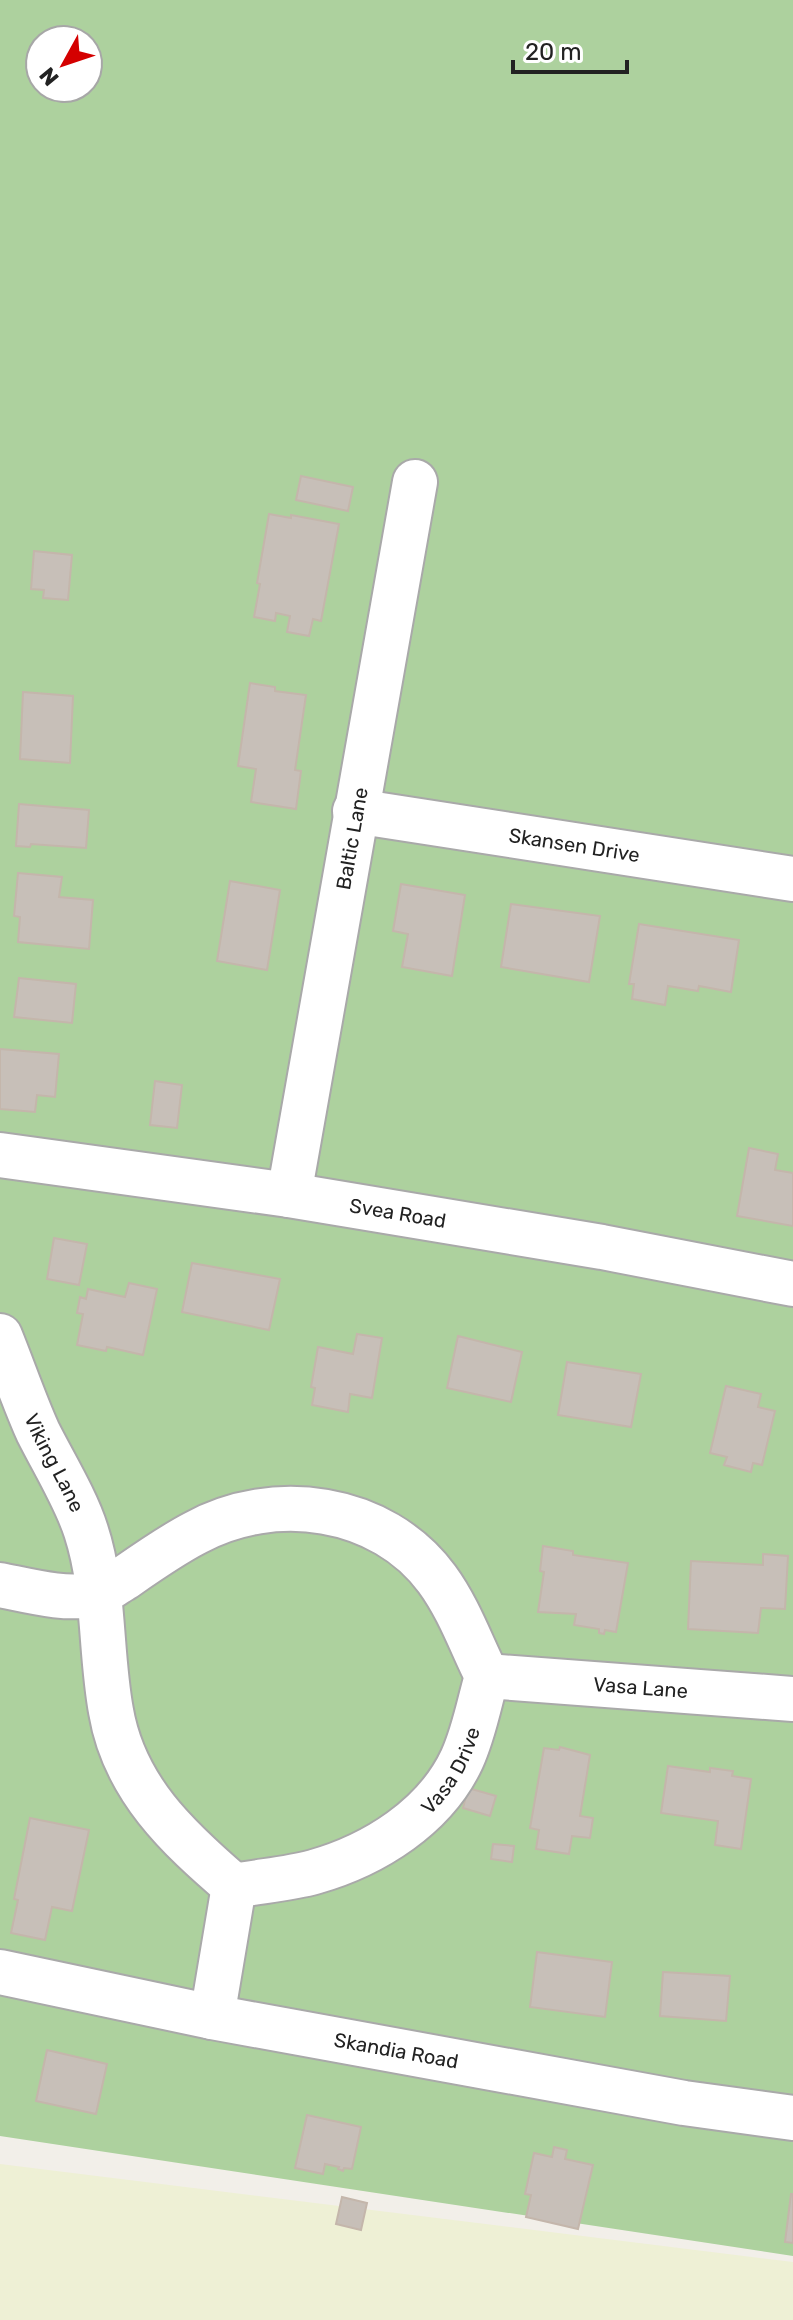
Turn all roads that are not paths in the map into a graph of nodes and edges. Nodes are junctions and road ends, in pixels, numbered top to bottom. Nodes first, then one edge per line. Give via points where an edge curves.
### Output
1 (415, 482) dead end
2 (355, 811) junction
3 (793, 879) edge
4 (0, 1155) edge
5 (289, 1195) junction
6 (793, 1284) edge
7 (0, 1336) edge
8 (0, 1585) edge
9 (98, 1594) junction
10 (487, 1676) junction
11 (793, 1699) edge
12 (234, 1886) junction
13 (0, 1972) edge
14 (212, 2017) junction
15 (793, 2118) edge

1 - 2 street, Baltic Lane
2 - 3 street, Skansen Drive
2 - 5 street, Baltic Lane
4 - 5 street, Svea Road
5 - 6 street, Svea Road
7 - 9 street, Viking Lane via 34,1423 86,1530
8 - 9 street via 50,1595
9 - 10 street via 218,1522 266,1509 332,1513 382,1531 423,1563 451,1601
9 - 12 street via 110,1711 130,1770 171,1828
10 - 11 street, Vasa Lane
10 - 12 street, Vasa Drive via 472,1734 451,1780 412,1822 369,1850 313,1873
12 - 14 street
13 - 14 street, Skandia Road
14 - 15 street, Skandia Road

